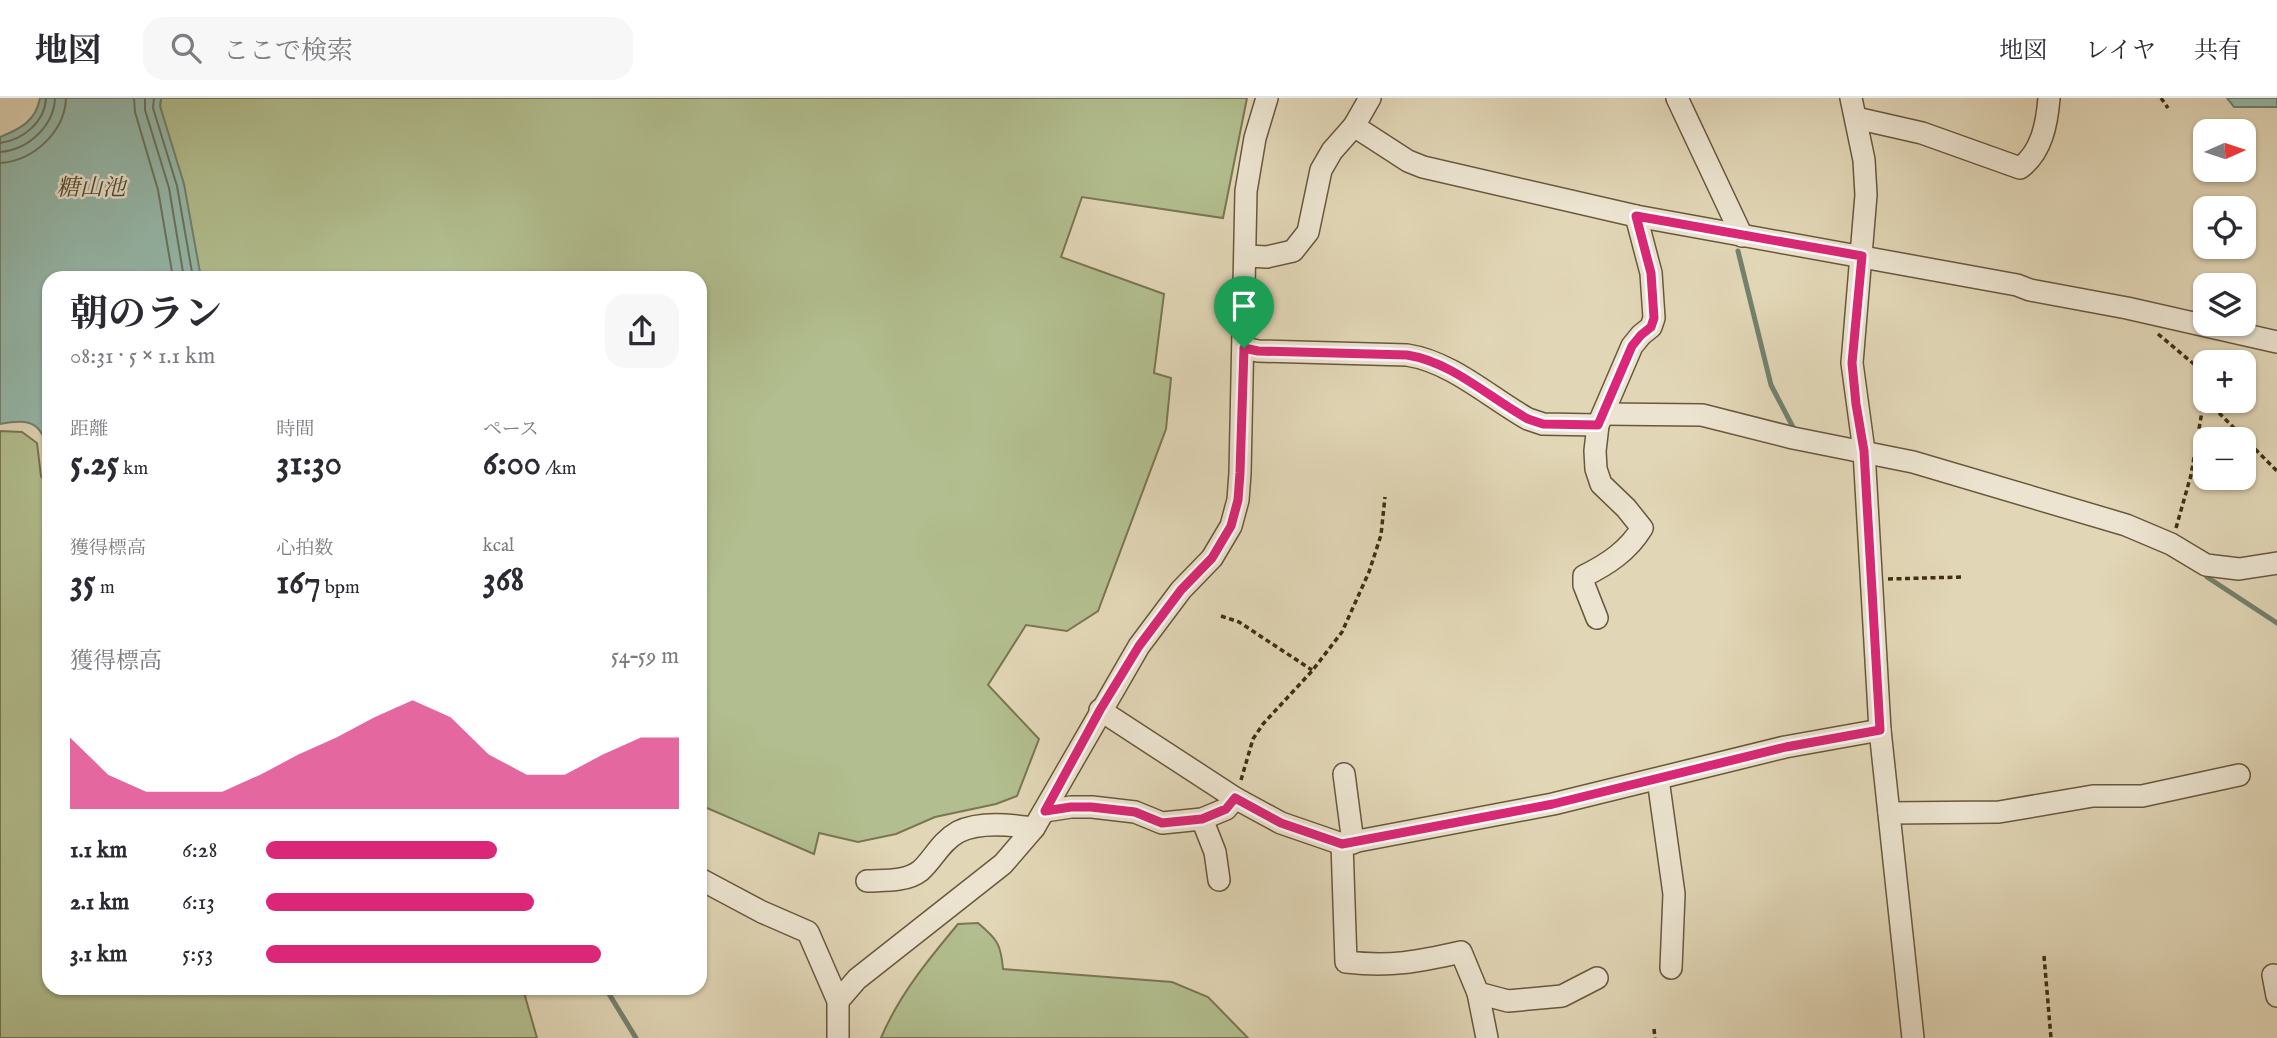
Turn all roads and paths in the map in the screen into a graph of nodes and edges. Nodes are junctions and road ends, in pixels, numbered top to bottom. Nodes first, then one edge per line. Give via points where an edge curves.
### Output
1 (1267, 98) edge
2 (1370, 98) edge
3 (1677, 98) edge
4 (2049, 98) edge
5 (2161, 98) edge
6 (1854, 108) edge
7 (2168, 108) dead end
8 (1354, 126) junction
9 (1636, 216) junction
10 (1742, 236) junction
11 (1246, 256) junction
12 (1862, 256) junction
13 (2127, 308) junction
14 (2277, 342) edge
15 (1244, 348) junction
16 (2193, 363) edge
17 (2202, 413) edge
18 (2220, 413) edge
19 (1600, 420) junction
20 (1864, 451) junction
21 (2277, 471) edge
22 (1385, 497) dead end
23 (2171, 544) junction
24 (2277, 563) edge
25 (1962, 577) dead end
26 (1872, 584) junction
27 (1221, 616) dead end
28 (1597, 618) dead end
29 (1312, 671) junction
30 (1100, 710) junction
31 (1880, 730) junction
32 (1345, 774) dead end
33 (2239, 775) dead end
34 (1658, 779) junction
35 (1235, 798) junction
36 (1889, 813) junction
37 (1202, 819) junction
38 (1039, 820) junction
39 (1348, 844) junction
40 (1219, 880) dead end
41 (866, 881) dead end
42 (707, 883) edge
43 (2044, 956) dead end
44 (1671, 968) dead end
45 (1597, 978) dead end
46 (1478, 993) junction
47 (838, 1001) junction
48 (1654, 1029) dead end
49 (838, 1038) edge
50 (1488, 1038) edge
51 (1655, 1038) edge
52 (1913, 1038) edge
53 (2051, 1038) edge

1 - 11 street via 1247,191
2 - 8 street
3 - 10 street
4 - 6 street via 2046,127 2029,162 2020,168
5 - 7 path
6 - 12 street via 1866,195
8 - 9 street via 1423,167
8 - 11 street via 1321,170 1308,232 1293,251
9 - 10 street
9 - 19 street via 1651,273 1654,318 1632,346
10 - 12 street
11 - 15 street
12 - 13 street
12 - 20 street via 1852,363
13 - 14 street
13 - 16 path
15 - 19 street via 1425,358 1528,419 1543,424
15 - 30 street via 1240,473 1231,526 1212,558 1139,646
17 - 23 path
18 - 21 path
19 - 20 street via 1702,415
19 - 28 street via 1596,469 1601,484 1642,528 1612,561 1584,576
20 - 23 street via 2126,524
20 - 26 street
22 - 29 path via 1381,535 1369,572 1342,632
23 - 24 street via 2206,565 2222,568
25 - 26 path via 1893,578
26 - 31 street
27 - 29 path via 1239,622
29 - 35 path via 1263,724
30 - 35 street
30 - 38 street
31 - 34 street via 1786,747
31 - 36 street
32 - 39 street
33 - 36 street via 2142,796 2093,796 1999,812
34 - 39 street
34 - 44 street via 1674,894
35 - 37 street via 1226,809
35 - 39 street via 1281,823
36 - 52 street
37 - 38 street via 1162,823 1135,812 1071,807
37 - 40 street via 1215,852
38 - 41 street via 959,832 919,871 900,879
38 - 47 street via 1003,864 857,979
39 - 46 street via 1346,962 1410,964 1461,952
42 - 47 street via 808,932
43 - 53 path
45 - 46 street via 1562,996 1508,1001
46 - 50 street
47 - 49 street
48 - 51 path

